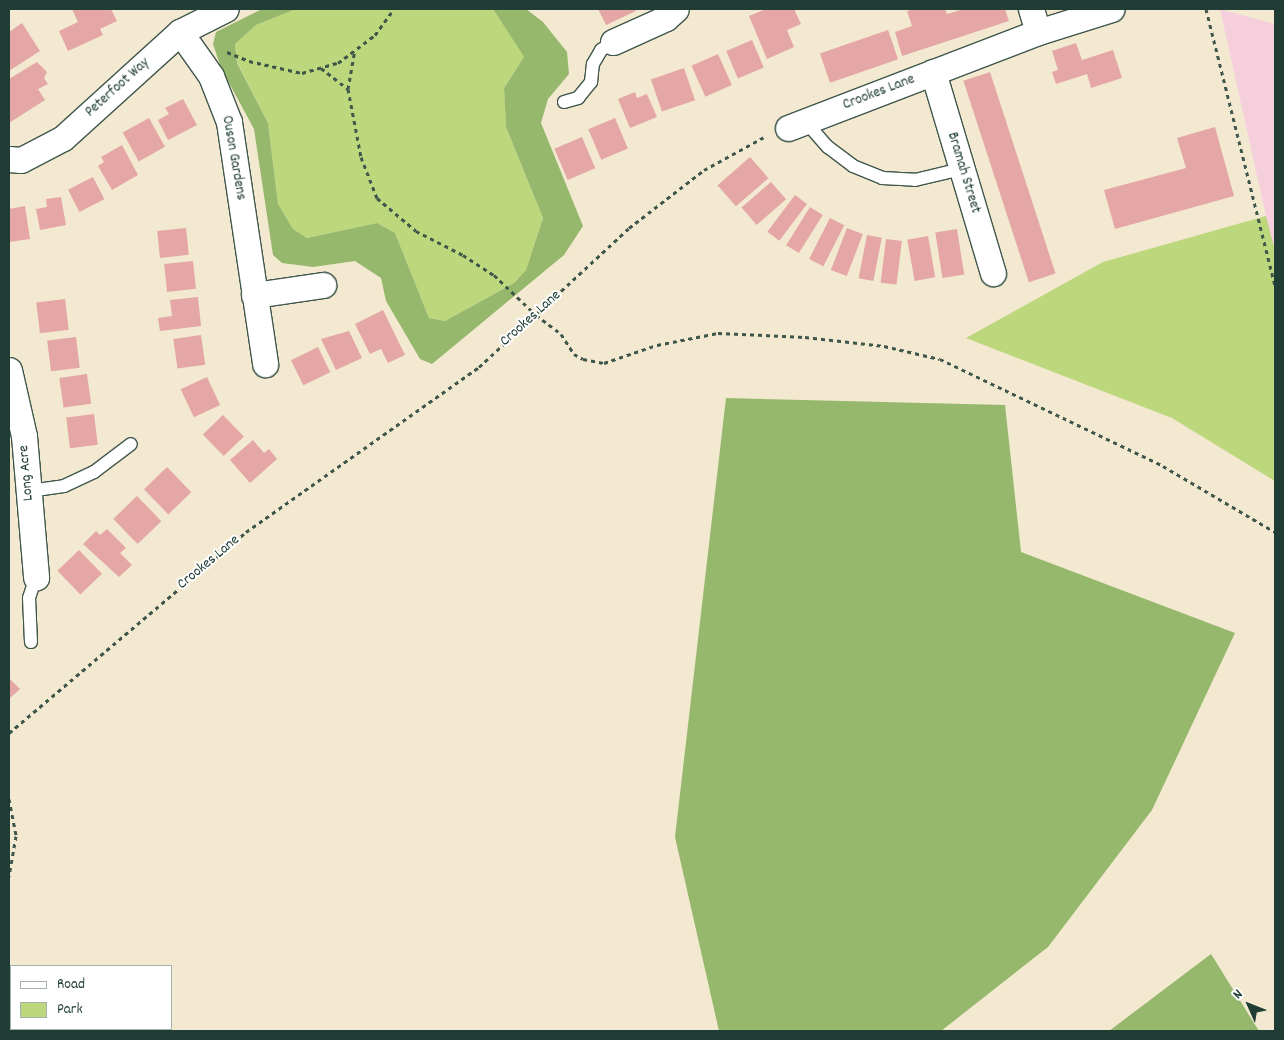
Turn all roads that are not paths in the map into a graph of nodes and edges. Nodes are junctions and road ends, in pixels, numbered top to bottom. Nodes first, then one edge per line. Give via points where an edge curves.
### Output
1 (226, 9) edge
2 (676, 9) edge
3 (1031, 9) edge
4 (1112, 9) edge
5 (180, 32) junction
6 (1038, 32) junction
7 (613, 42) joint
8 (933, 72) junction
9 (564, 102) dead end
10 (796, 124) joint
11 (9, 159) edge
12 (961, 169) junction
13 (993, 273) dead end
14 (323, 285) dead end
15 (254, 295) junction
16 (265, 364) dead end
17 (9, 370) edge
18 (131, 444) dead end
19 (29, 491) junction
20 (36, 578) joint
21 (31, 642) dead end

1 - 5 street, Peterfoot Way
2 - 7 street via 666,18
3 - 6 street
4 - 6 street, Crookes Lane
5 - 11 street, Peterfoot Way via 63,138 20,160
5 - 15 street, Ouson Gardens via 211,76 229,122
6 - 8 street, Crookes Lane
7 - 9 lane via 601,50 593,64 591,82 578,98
8 - 10 street, Crookes Lane
8 - 12 street, Bramah Street
10 - 12 lane via 852,166 882,178 915,180
12 - 13 street, Bramah Street
14 - 15 street
15 - 16 street, Ouson Gardens
17 - 19 street, Long Acre via 24,436
18 - 19 lane via 94,472 64,486
19 - 20 street, Long Acre
20 - 21 lane via 29,598

